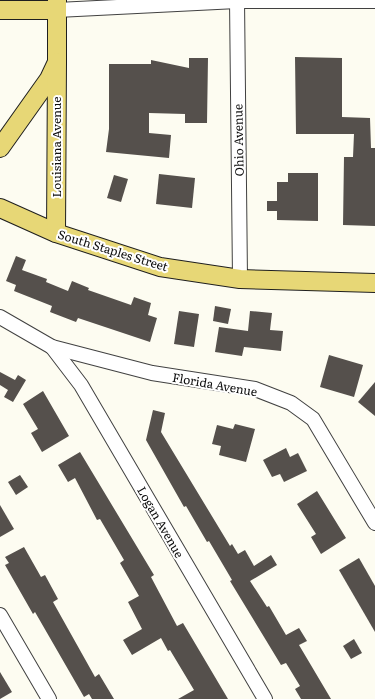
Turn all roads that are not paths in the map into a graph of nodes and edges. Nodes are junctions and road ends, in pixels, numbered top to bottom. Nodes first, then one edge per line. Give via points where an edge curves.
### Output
1 (237, 0) edge
2 (375, 1) edge
3 (57, 5) edge
4 (0, 10) edge
5 (57, 62) junction
6 (0, 148) edge
7 (0, 208) edge
8 (56, 233) junction
9 (240, 279) junction
10 (375, 283) edge
11 (0, 317) edge
12 (52, 347) junction
13 (375, 523) edge
14 (0, 615) edge
15 (49, 699) edge
16 (265, 699) edge

1 - 2 street
1 - 3 street
1 - 9 street, Ohio Avenue
3 - 4 main road
3 - 5 main road, Louisiana Avenue
5 - 6 main road, Louisiana Avenue via 49,79
5 - 8 main road, Louisiana Avenue
7 - 8 main road, South Staples Street
8 - 9 main road, South Staples Street via 160,267
9 - 10 main road, South Staples Street
11 - 12 street, Florida Avenue
12 - 13 street, Florida Avenue via 152,373 255,389 291,403 313,419
12 - 16 street, Logan Avenue via 81,385
14 - 15 street

